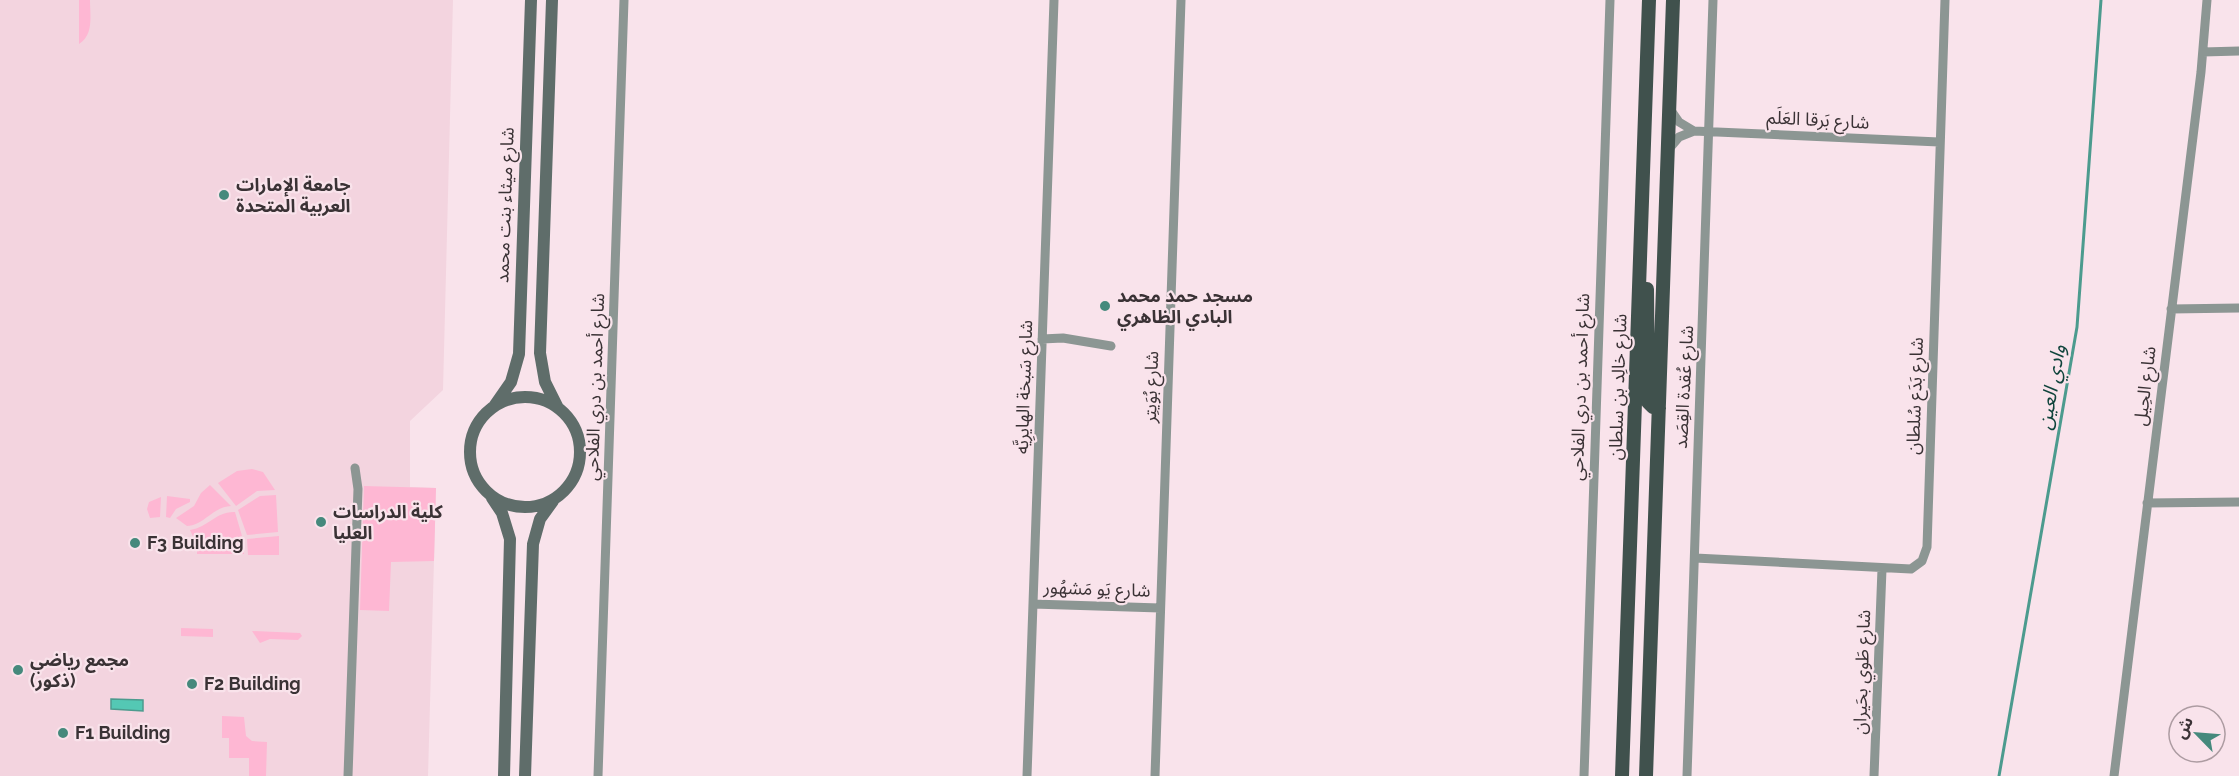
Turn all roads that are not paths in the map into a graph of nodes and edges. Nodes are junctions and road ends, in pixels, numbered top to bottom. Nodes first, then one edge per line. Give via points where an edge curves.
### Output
1 (531, 0) edge
2 (552, 0) edge
3 (624, 0) edge
4 (1054, 0) edge
5 (1181, 0) edge
6 (1610, 0) edge
7 (1649, 0) edge
8 (1673, 0) edge
9 (1713, 0) edge
10 (1945, 0) edge
11 (2207, 0) edge
12 (2239, 51) edge
13 (2203, 52) junction
14 (1669, 107) junction
15 (1694, 131) junction
16 (1709, 131) junction
17 (1939, 142) junction
18 (1668, 150) junction
19 (1640, 270) junction
20 (2239, 308) edge
21 (2171, 309) junction
22 (1042, 339) junction
23 (1111, 346) dead end
24 (495, 405) junction
25 (558, 408) junction
26 (1659, 408) junction
27 (355, 468) dead end
28 (485, 490) junction
29 (556, 498) junction
30 (2239, 502) edge
31 (2147, 503) junction
32 (1695, 558) junction
33 (1882, 569) junction
34 (1033, 604) junction
35 (1160, 608) junction
36 (348, 776) edge
37 (504, 776) edge
38 (525, 776) edge
39 (598, 776) edge
40 (1027, 776) edge
41 (1155, 776) edge
42 (1584, 776) edge
43 (1622, 776) edge
44 (1646, 776) edge
45 (1687, 776) edge
46 (1874, 776) edge
47 (2114, 776) edge

1 - 24 main road, شارع ميثاء بنت محمد via 519,354 511,382
2 - 25 main road via 540,353 545,382
3 - 39 street, شارع أحمد بن دري الفلاحي
4 - 22 street, شارع سَبخة الهايرِيَّه
5 - 35 street, شارع بُوَيتِر
6 - 42 street, شارع أحمد بن دري الفلاحي
7 - 19 main road, شارع خالِد بن سلطان
8 - 14 main road
9 - 16 street, شارع عُقدة القِصَد
10 - 17 street, شارع بَدَع سُلطان
11 - 13 street, شارع الحِيل
12 - 13 street
13 - 21 street, شارع الحِيل
14 - 15 street via 1679,122
14 - 18 main road
15 - 16 street, شارع بَرقا العَلَم
15 - 18 street via 1679,137
16 - 17 street, شارع بَرقا العَلَم
16 - 32 street, شارع عُقدة القِصَد
17 - 33 street, شارع بَدَع سُلطان via 1927,547 1915,567
18 - 26 main road
19 - 26 main road via 1648,294 1648,402
19 - 43 main road, شارع خالِد بن سلطان
20 - 21 street
21 - 31 street, شارع الحِيل
22 - 23 street via 1063,338
22 - 34 street, شارع سَبخة الهايرِيَّه
24 - 25 main road via 522,396 541,399
24 - 28 main road via 477,425 471,442 472,468
25 - 29 main road via 574,428 580,453 573,478
26 - 44 main road
27 - 36 street via 358,489
28 - 29 main road via 501,502 519,507
28 - 37 main road via 502,513 510,540
29 - 38 main road via 540,519 533,544
30 - 31 street
31 - 47 street, شارع الحِيل
32 - 33 street, شارع بَدَع سُلطان
32 - 45 street, شارع عُقدة القِصَد
33 - 46 street, شارع طَوي بحَيران
34 - 35 street, شارع يَو مَشهُور
34 - 40 street, شارع سَبخة الهايرِيَّه
35 - 41 street, شارع بُوَيتِر

